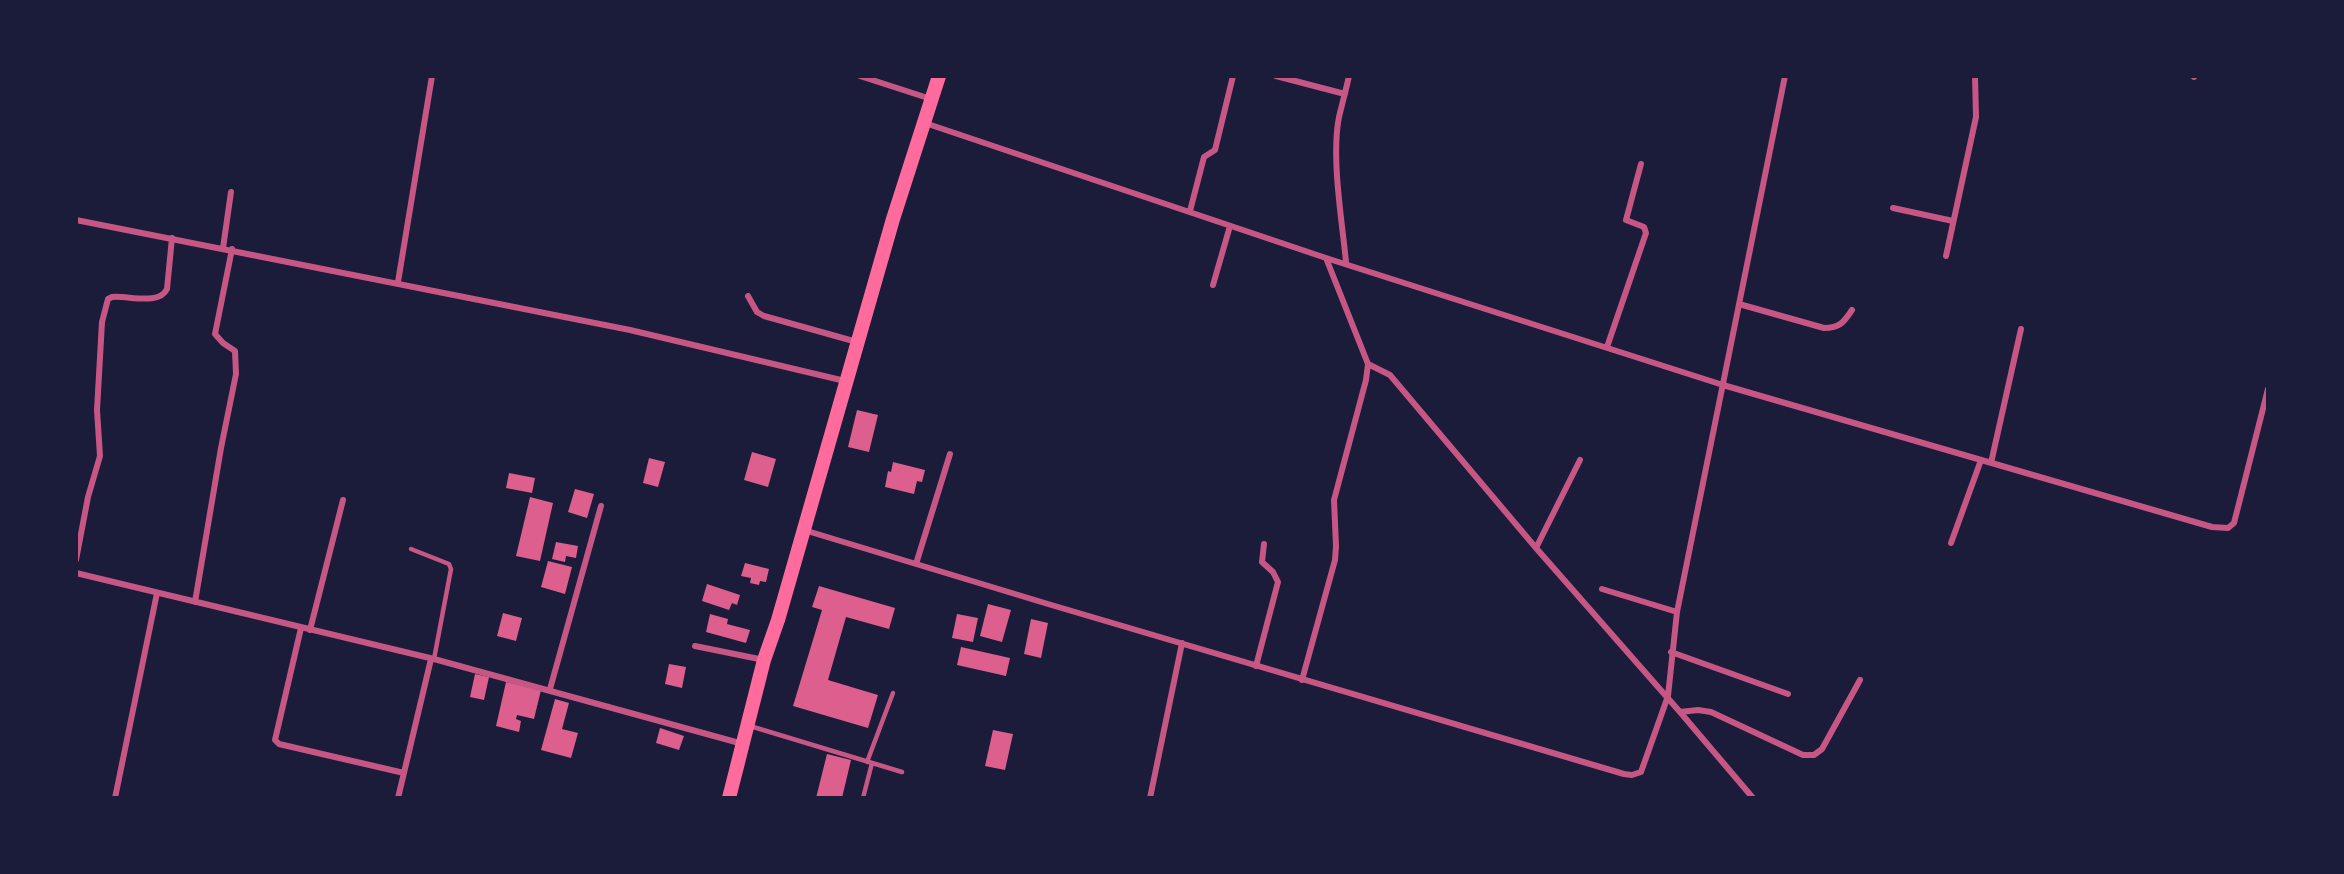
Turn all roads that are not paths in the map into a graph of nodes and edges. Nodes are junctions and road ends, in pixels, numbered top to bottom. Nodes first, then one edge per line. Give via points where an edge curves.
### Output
1 (432, 76) edge
2 (860, 76) edge
3 (939, 76) edge
4 (1233, 76) edge
5 (1276, 76) edge
6 (1349, 76) edge
7 (1785, 76) edge
8 (1975, 76) edge
9 (1345, 94) junction
10 (932, 99) junction
11 (924, 123) junction
12 (1641, 164) dead end
13 (231, 192) dead end
14 (1893, 208) dead end
15 (1190, 211) junction
16 (76, 220) edge
17 (1953, 221) junction
18 (1230, 226) junction
19 (172, 238) junction
20 (223, 248) junction
21 (232, 249) junction
22 (1946, 256) dead end
23 (1326, 258) junction
24 (1346, 262) junction
25 (398, 282) junction
26 (1213, 285) dead end
27 (748, 296) dead end
28 (1739, 304) junction
29 (1852, 310) dead end
30 (2021, 329) dead end
31 (857, 342) junction
32 (1607, 347) junction
33 (1368, 364) junction
34 (846, 381) junction
35 (1724, 385) junction
36 (2268, 389) edge
37 (950, 454) dead end
38 (1580, 460) dead end
39 (1981, 460) junction
40 (1991, 463) junction
41 (343, 500) dead end
42 (601, 506) dead end
43 (804, 529) junction
44 (1951, 543) dead end
45 (1264, 544) dead end
46 (1536, 548) junction
47 (411, 549) dead end
48 (76, 560) edge
49 (916, 564) junction
50 (76, 573) edge
51 (1602, 589) dead end
52 (157, 592) junction
53 (195, 602) junction
54 (1677, 612) junction
55 (301, 628) junction
56 (310, 630) junction
57 (1182, 643) junction
58 (695, 646) dead end
59 (1671, 652) junction
60 (433, 659) junction
61 (764, 660) junction
62 (1256, 666) junction
63 (1302, 680) junction
64 (1860, 680) dead end
65 (550, 689) junction
66 (893, 693) dead end
67 (1788, 694) dead end
68 (1668, 696) junction
69 (1680, 712) junction
70 (748, 725) junction
71 (743, 744) junction
72 (870, 763) junction
73 (902, 772) dead end
74 (404, 773) junction
75 (115, 798) edge
76 (398, 798) edge
77 (729, 798) edge
78 (863, 798) edge
79 (1150, 798) edge
80 (1753, 798) edge

1 - 25 street
2 - 10 street
3 - 10 main road
4 - 15 street via 1215,150 1204,157
5 - 9 street
6 - 9 street
7 - 28 street
8 - 17 street via 1976,117
9 - 24 street via 1337,154
10 - 11 main road
11 - 15 street
11 - 31 main road
12 - 32 street via 1626,220 1644,227 1646,233
13 - 20 street
14 - 17 street
15 - 18 street
16 - 19 street
17 - 22 street
18 - 23 street
18 - 26 street
19 - 20 street
19 - 48 street via 164,294 155,298 114,296 105,308 97,410 100,456
20 - 21 street
21 - 25 street
21 - 53 street via 215,334 235,351 236,374
23 - 24 street
23 - 33 street
24 - 32 street
25 - 34 street via 630,330
27 - 31 street via 764,316
28 - 29 street via 1824,328 1843,324
28 - 35 street
30 - 40 street
31 - 34 main road
32 - 35 street
33 - 46 street via 1390,375
33 - 63 street via 1334,500 1335,560
34 - 43 main road
35 - 39 street
35 - 54 street
36 - 40 street via 2234,523 2228,528 2212,527
37 - 49 street
38 - 46 street
39 - 40 street
39 - 44 street
41 - 56 street
42 - 65 street
43 - 49 street
43 - 61 main road
45 - 62 street via 1262,562 1278,582
46 - 68 street
47 - 60 lane via 449,564 451,569
49 - 57 street
50 - 52 street
51 - 54 street
52 - 53 street
52 - 75 street
53 - 55 street
54 - 59 street
55 - 56 street
55 - 74 street via 275,740
56 - 60 street
57 - 62 street
57 - 79 street
58 - 61 street
59 - 67 street
59 - 68 street
60 - 65 street
60 - 74 street
61 - 70 main road
62 - 63 street
63 - 68 street via 1632,775 1641,772
64 - 69 street via 1822,749 1814,755 1803,755 1711,712
65 - 71 street
66 - 72 lane
68 - 69 street
69 - 80 street
70 - 71 main road
70 - 72 lane
71 - 77 main road
72 - 73 lane
72 - 78 lane
74 - 76 street

